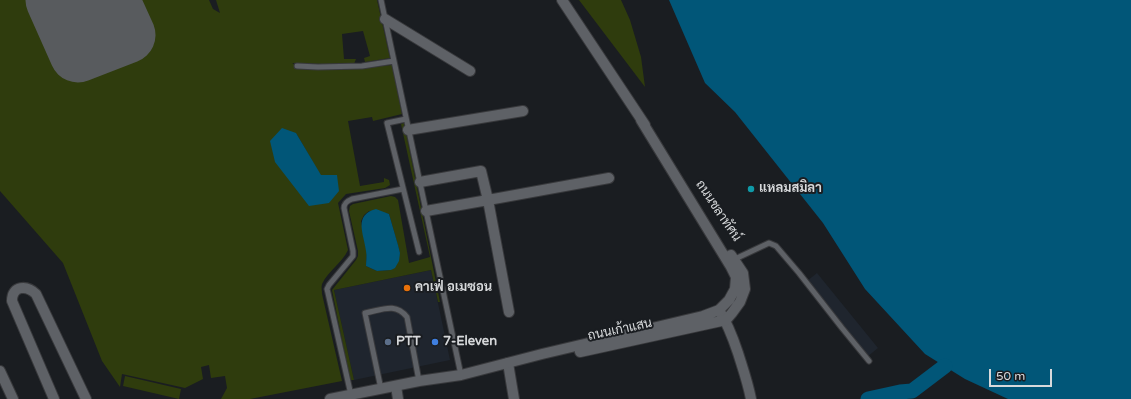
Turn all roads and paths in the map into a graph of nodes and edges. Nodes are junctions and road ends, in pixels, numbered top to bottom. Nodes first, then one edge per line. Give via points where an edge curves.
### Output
1 (381, 0) edge
2 (562, 0) edge
3 (385, 19) junction
4 (394, 61) junction
5 (297, 66) dead end
6 (470, 71) dead end
7 (523, 111) dead end
8 (406, 119) junction
9 (641, 120) junction
10 (408, 130) junction
11 (609, 178) dead end
12 (420, 182) junction
13 (403, 189) junction
14 (488, 200) junction
15 (426, 211) junction
16 (419, 252) dead end
17 (734, 260) junction
18 (719, 310) junction
19 (509, 312) dead end
20 (726, 320) junction
21 (519, 360) junction
22 (869, 361) dead end
23 (508, 363) junction
24 (0, 371) edge
25 (461, 375) junction
26 (419, 381) junction
27 (396, 386) junction
28 (381, 389) junction
29 (351, 395) junction
30 (13, 399) edge
31 (54, 399) edge
32 (86, 399) edge
33 (330, 399) edge
34 (398, 399) edge
35 (514, 399) edge
36 (751, 399) edge

1 - 3 lane
2 - 9 main road, ถนนชลาทัศน์
3 - 4 lane
3 - 6 main road
4 - 5 lane via 362,66
4 - 8 lane
7 - 10 main road
8 - 10 lane
8 - 13 lane via 387,123
9 - 17 main road, ถนนชลาทัศน์
9 - 18 main road, ถนนชลาทัศน์ via 736,277 729,300
10 - 12 lane
11 - 14 main road
12 - 14 main road via 481,171
12 - 15 lane
13 - 16 lane
13 - 29 lane via 352,199 344,205 353,256 327,289
14 - 15 main road
14 - 19 main road
15 - 25 lane
17 - 20 main road, ถนนชลาทัศน์ via 743,273 745,289 740,302
17 - 22 lane via 769,244 776,246
18 - 20 main road
18 - 21 main road, ถนนเก้าแสน
20 - 21 main road, ถนนเก้าแสน via 542,360
20 - 36 main road
21 - 23 main road, ถนนเก้าแสน
23 - 25 main road, ถนนเก้าแสน
23 - 35 main road
24 - 30 main road
25 - 26 main road, ถนนเก้าแสน
26 - 27 main road, ถนนเก้าแสน
26 - 28 lane via 407,317 398,309 379,310 365,313
27 - 28 main road, ถนนเก้าแสน
27 - 34 main road
28 - 29 main road, ถนนเก้าแสน
29 - 33 main road, ถนนเก้าแสน
31 - 32 main road via 12,301 15,292 22,288 36,294

